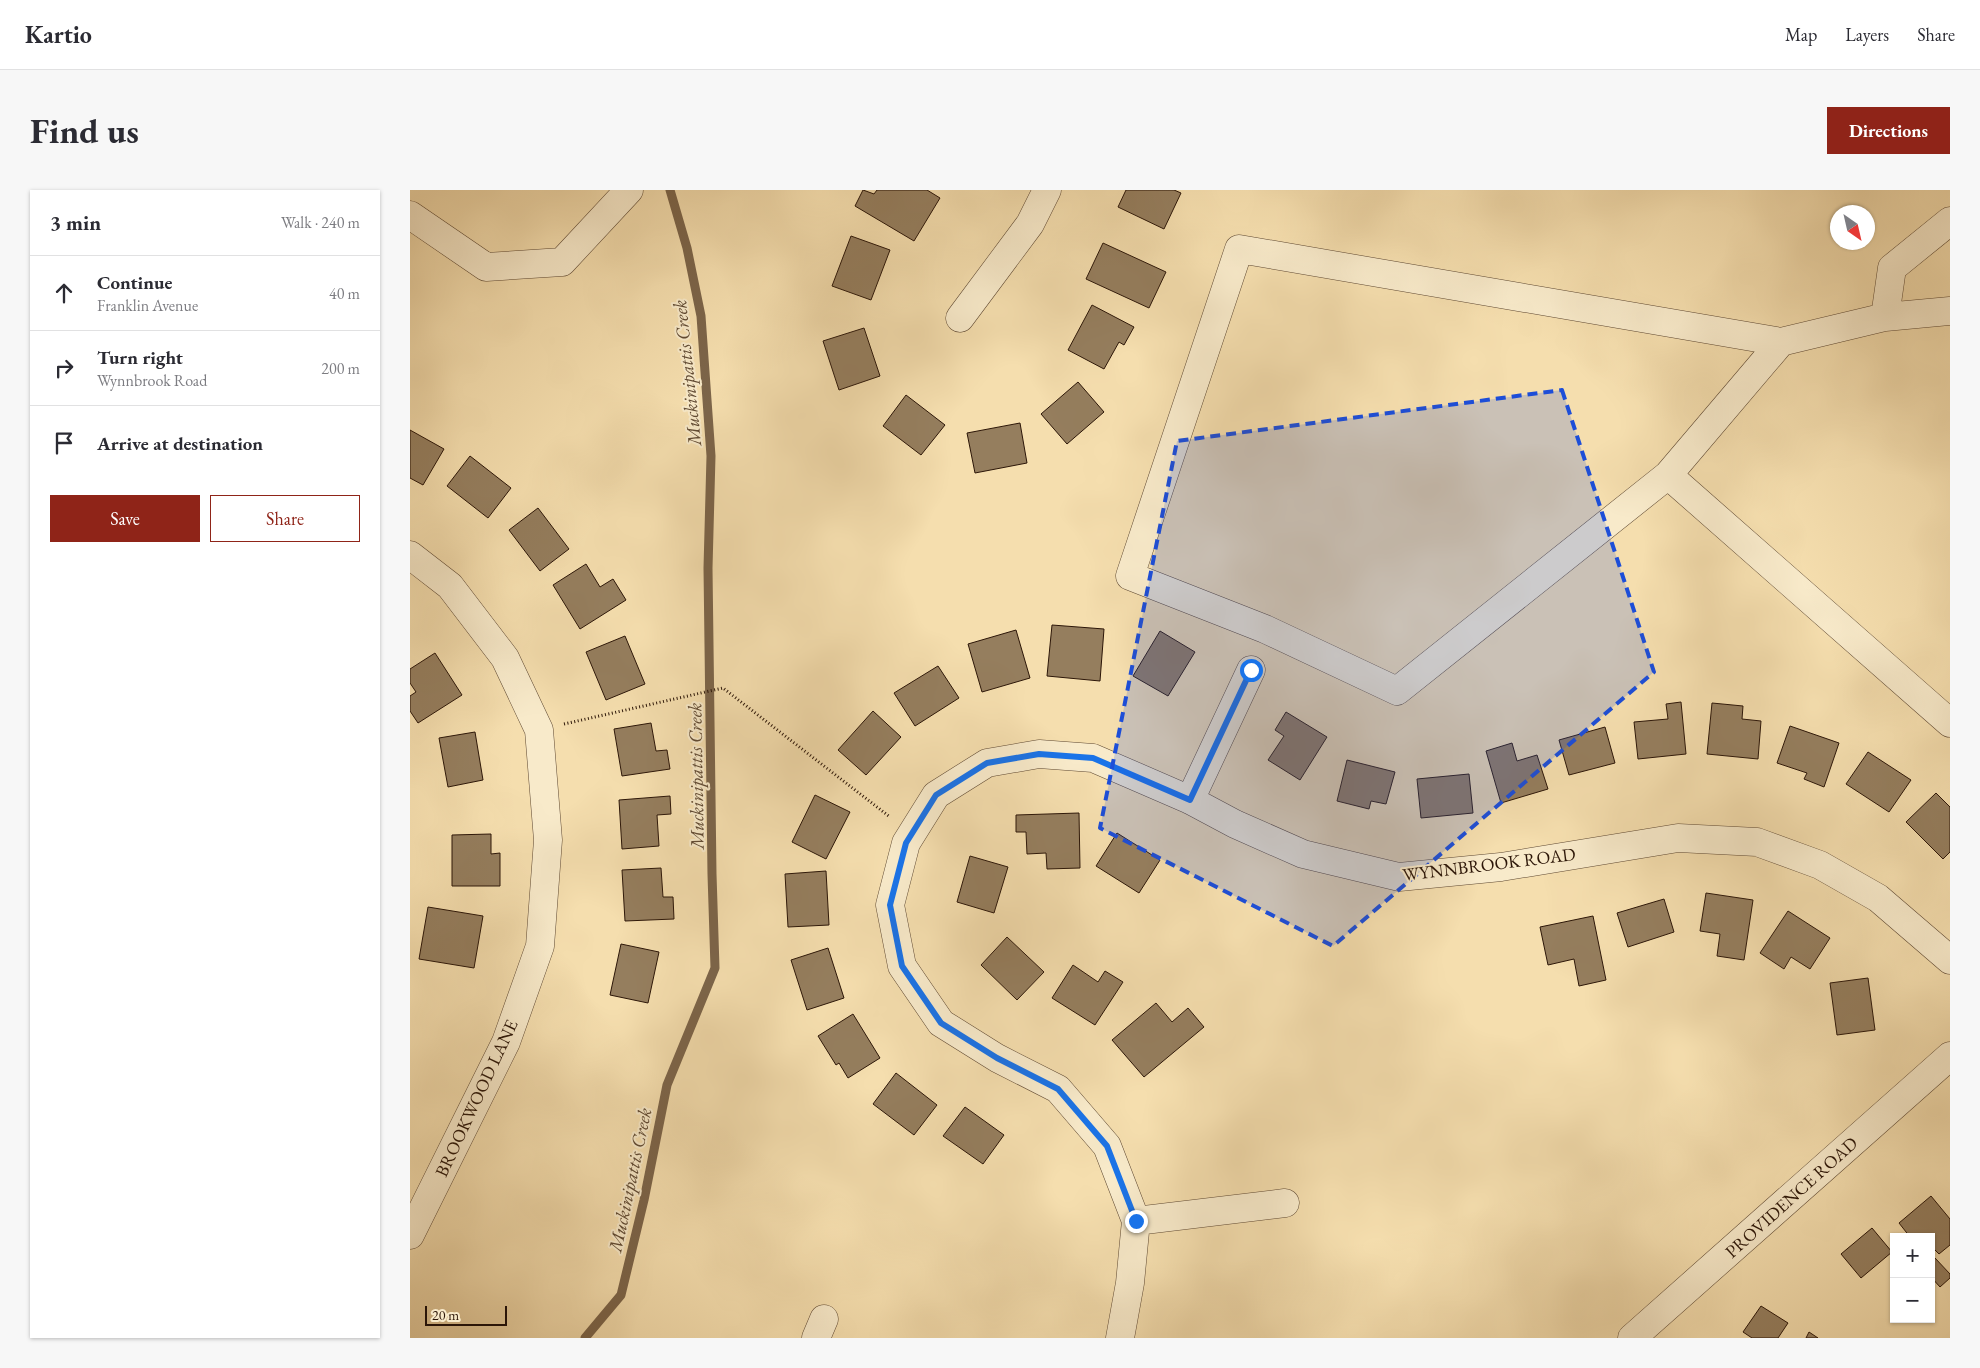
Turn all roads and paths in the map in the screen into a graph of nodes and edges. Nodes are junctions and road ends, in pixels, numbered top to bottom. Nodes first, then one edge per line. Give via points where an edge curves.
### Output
1 (629, 190) edge
2 (1047, 190) edge
3 (410, 215) edge
4 (1950, 222) edge
5 (1950, 311) edge
6 (1885, 317) junction
7 (960, 318) dead end
8 (1781, 342) junction
9 (1668, 475) junction
10 (410, 555) edge
11 (1251, 670) dead end
12 (1950, 723) edge
13 (539, 730) junction
14 (1190, 800) junction
15 (912, 834) junction
16 (1950, 960) edge
17 (1950, 1056) edge
18 (1285, 1203) dead end
19 (1136, 1221) junction
20 (410, 1235) edge
21 (1120, 1338) edge
22 (1632, 1338) edge

1 - 3 street via 562,262 486,268
2 - 7 street via 1030,224
4 - 6 street via 1892,268
5 - 6 street
6 - 8 street
8 - 9 street
8 - 9 street via 1239,249 1130,576 1265,629 1397,691
9 - 12 street
10 - 13 street, BROOKWOOD LANE via 450,586 505,658
11 - 14 street
13 - 15 path via 724,688
13 - 20 street, BROOKWOOD LANE via 548,840 540,946 506,1042
14 - 15 street, WYNNBROOK ROAD via 1093,758 1039,754 987,763 936,795
14 - 16 street, WYNNBROOK ROAD via 1303,854 1399,877 1500,867 1678,838 1757,842 1820,865 1878,898
15 - 19 street, WYNNBROOK ROAD via 906,843 890,905 902,966 941,1023 997,1058 1058,1089 1107,1146
17 - 22 street, PROVIDENCE ROAD
18 - 19 street
19 - 21 street, WYNNBROOK ROAD

